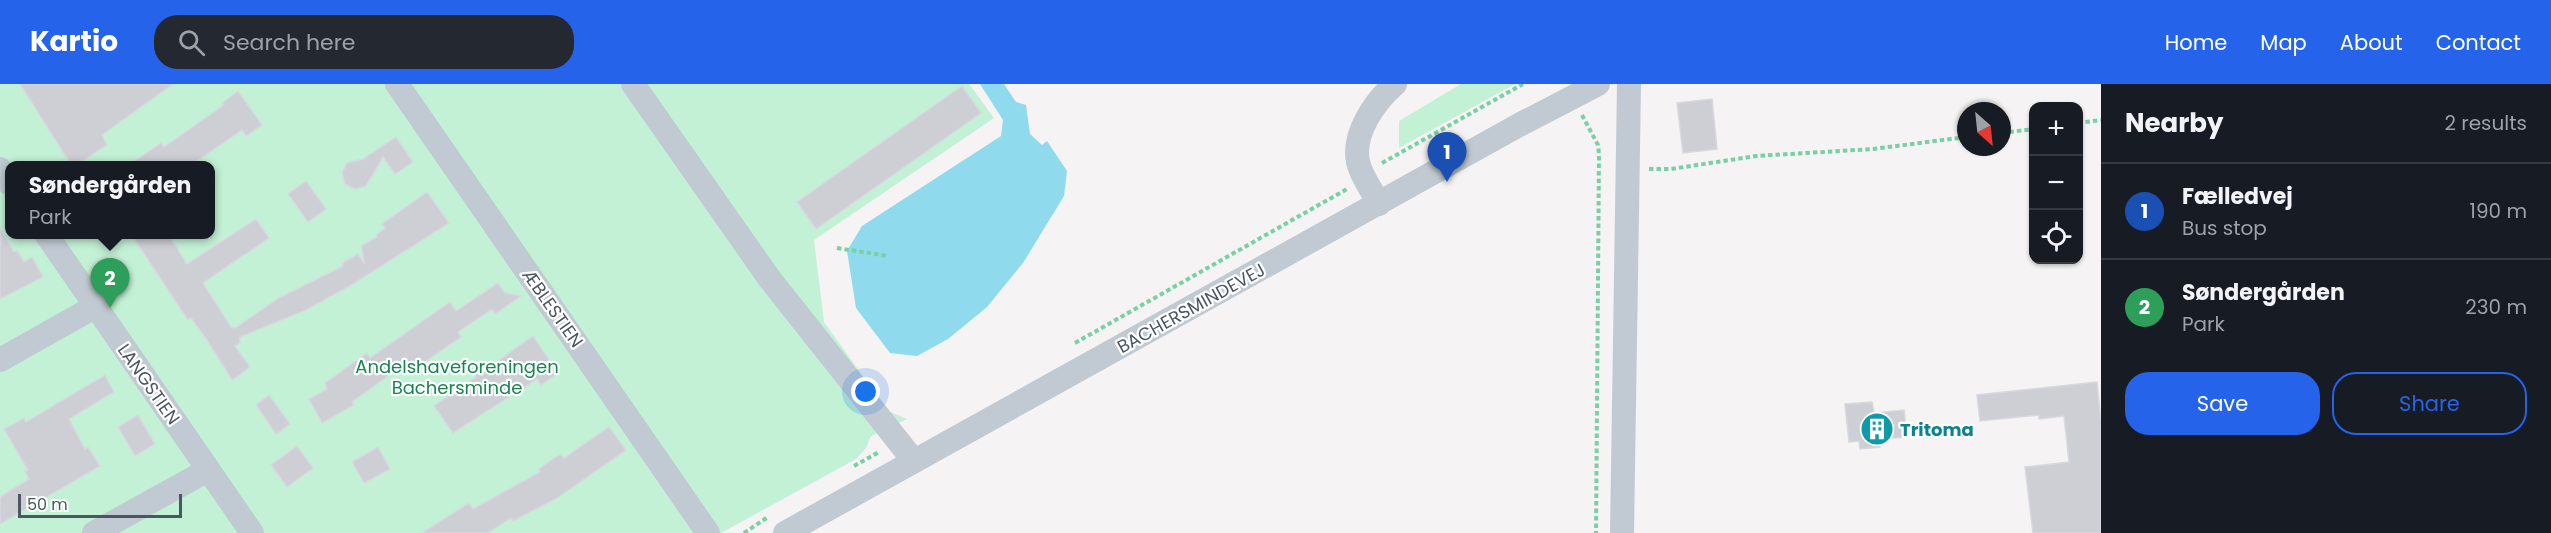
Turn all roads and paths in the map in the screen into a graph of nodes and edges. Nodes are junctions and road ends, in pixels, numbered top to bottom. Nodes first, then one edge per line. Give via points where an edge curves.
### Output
1 (398, 84) edge
2 (633, 84) edge
3 (1395, 84) edge
4 (1523, 84) edge
5 (1598, 84) edge
6 (1629, 84) edge
7 (1570, 97) junction
8 (2101, 120) edge
9 (2083, 122) edge
10 (2029, 130) edge
11 (2011, 132) edge
12 (1957, 138) edge
13 (1627, 168) junction
14 (1365, 176) junction
15 (1379, 204) junction
16 (49, 239) edge
17 (837, 248) dead end
18 (888, 256) dead end
19 (96, 306) junction
20 (1071, 345) dead end
21 (0, 360) edge
22 (897, 442) junction
23 (914, 461) junction
24 (849, 469) dead end
25 (208, 470) junction
26 (779, 523) edge
27 (94, 533) edge
28 (252, 533) edge
29 (708, 533) edge
30 (744, 533) edge
31 (1596, 533) edge
32 (1622, 533) edge

1 - 29 street, ÆBLESTIEN
2 - 22 street via 769,278
3 - 14 street via 1379,97 1357,140 1358,163
4 - 14 path via 1385,160
5 - 7 street, BACHERSMINDEVEJ
6 - 13 street
7 - 15 street, BACHERSMINDEVEJ
7 - 31 path via 1599,154
8 - 9 path
10 - 11 path
12 - 13 path via 1874,149 1756,156 1671,170
13 - 32 street
14 - 15 street
14 - 20 path via 1339,195
15 - 23 street, BACHERSMINDEVEJ
16 - 19 street, LANGSTIEN
17 - 18 path
19 - 21 street
19 - 25 street, LANGSTIEN
22 - 23 street
22 - 24 path
23 - 26 street, BACHERSMINDEVEJ
25 - 27 street
25 - 28 street, LANGSTIEN
26 - 30 path

